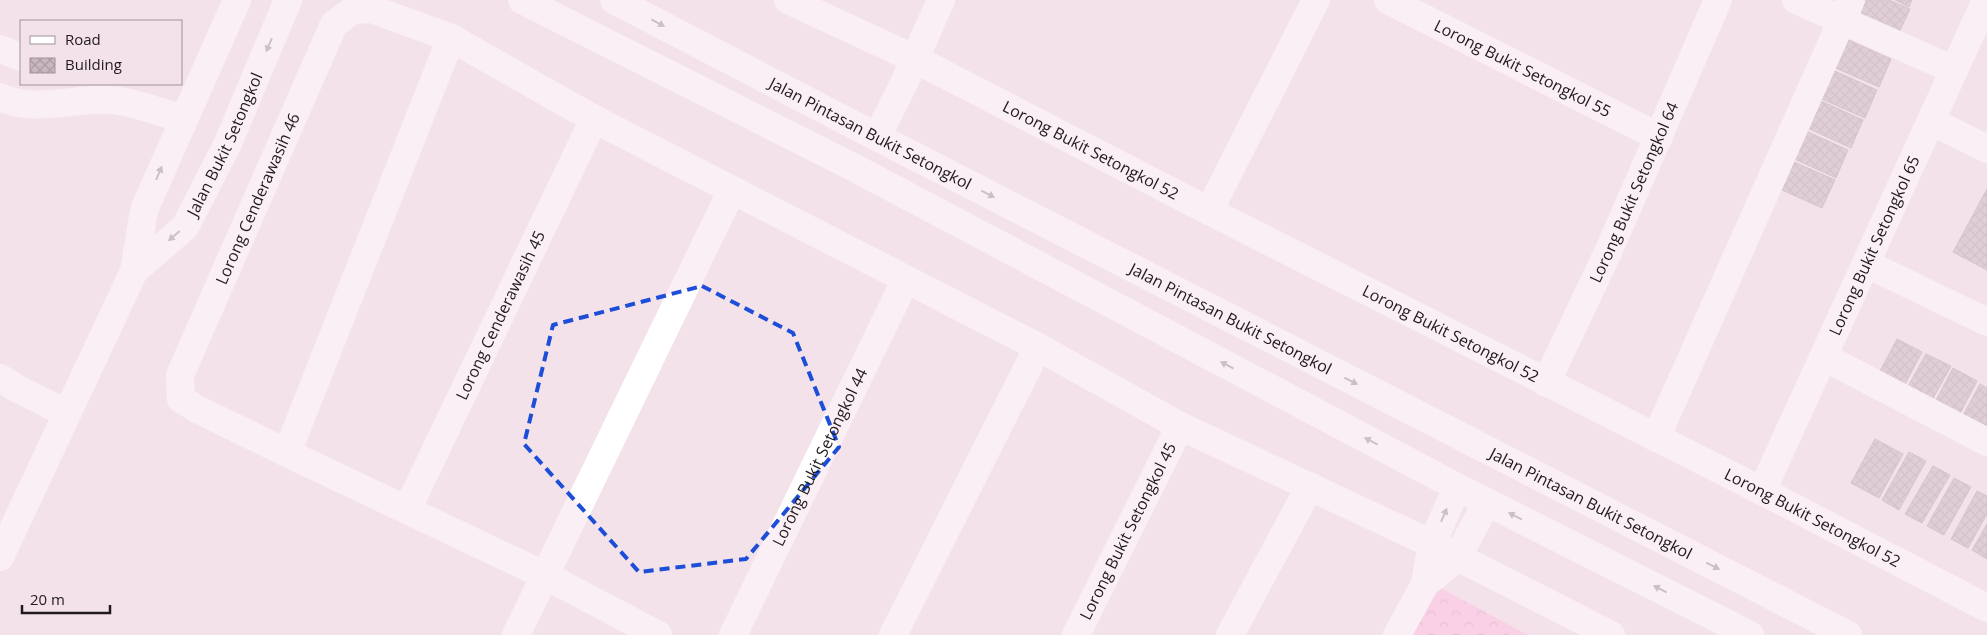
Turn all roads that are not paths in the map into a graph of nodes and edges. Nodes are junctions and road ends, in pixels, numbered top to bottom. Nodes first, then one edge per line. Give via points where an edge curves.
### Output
1 (237, 0) edge
2 (288, 0) edge
3 (522, 0) edge
4 (614, 0) edge
5 (788, 0) edge
6 (941, 0) edge
7 (1316, 0) edge
8 (1388, 0) edge
9 (1718, 0) edge
10 (1796, 0) edge
11 (1426, 8) edge
12 (1984, 8) edge
13 (1846, 10) edge
14 (451, 38) junction
15 (0, 49) edge
16 (20, 57) edge
17 (910, 70) junction
18 (1954, 70) junction
19 (82, 85) edge
20 (0, 97) edge
21 (110, 100) junction
22 (184, 119) junction
23 (594, 119) junction
24 (1931, 121) junction
25 (882, 126) junction
26 (1659, 136) junction
27 (1987, 149) edge
28 (732, 190) junction
29 (1209, 211) junction
30 (1867, 264) junction
31 (134, 271) junction
32 (906, 279) junction
33 (1987, 322) edge
34 (1038, 346) junction
35 (1824, 357) junction
36 (0, 378) edge
37 (1546, 383) junction
38 (66, 413) junction
39 (1180, 426) junction
40 (1656, 438) junction
41 (1987, 442) edge
42 (287, 453) junction
43 (1310, 486) junction
44 (1457, 487) junction
45 (1762, 491) junction
46 (1487, 502) junction
47 (407, 510) junction
48 (9, 518) edge
49 (1432, 544) junction
50 (0, 557) edge
51 (1457, 558) junction
52 (546, 576) junction
53 (1425, 584) junction
54 (1987, 608) edge
55 (516, 635) edge
56 (658, 635) edge
57 (733, 635) edge
58 (893, 635) edge
59 (1076, 635) edge
60 (1230, 635) edge
61 (1397, 635) edge
62 (1611, 635) edge
63 (1750, 635) edge
64 (1848, 635) edge

1 - 22 street, Jalan Bukit Setongkol
2 -> 31 street, Jalan Bukit Setongkol via 228,143 185,227
44 -> 3 street via 851,166
4 -> 25 street, Jalan Pintasan Bukit Setongkol
5 - 17 street, Lorong Bukit Setongkol 52
6 - 17 street
7 - 29 street
8 - 11 street, Lorong Bukit Setongkol 55
9 - 26 street, Lorong Bukit Setongkol 64
10 - 13 street
11 - 26 street, Lorong Bukit Setongkol 55
12 - 18 street, Lorong Bukit Setongkol 65
13 - 18 street
13 - 40 street
14 - 23 street
14 - 42 street
14 - 42 street, Lorong Cenderawasih 46 via 372,9 353,10 334,24 180,375 181,399
15 - 16 street
17 - 25 street
17 - 29 street, Lorong Bukit Setongkol 52
18 - 24 street, Lorong Bukit Setongkol 65
19 - 21 street
20 - 21 street via 42,105
21 - 22 street
31 -> 22 street, Jalan Bukit Setongkol via 144,210
23 - 28 street
23 - 47 street, Lorong Cenderawasih 45
24 - 27 street
24 - 30 street, Lorong Bukit Setongkol 65
25 -> 64 street, Jalan Pintasan Bukit Setongkol
26 - 37 street, Lorong Bukit Setongkol 64
28 - 32 street
28 - 52 street
29 - 37 street, Lorong Bukit Setongkol 52
30 - 33 street
30 - 35 street, Lorong Bukit Setongkol 65
31 - 38 street, Jalan Bukit Setongkol
32 - 34 street
32 - 57 street, Lorong Bukit Setongkol 44
34 - 39 street
34 - 58 street
35 - 41 street
35 - 45 street, Lorong Bukit Setongkol 65
36 - 38 street
37 - 40 street, Lorong Bukit Setongkol 52
38 - 48 street, Jalan Bukit Setongkol
39 - 43 street
39 - 59 street, Lorong Bukit Setongkol 45
40 - 45 street, Lorong Bukit Setongkol 52
42 - 47 street
43 - 49 street
43 - 60 street
44 - 46 street
49 -> 44 street
45 - 54 street, Lorong Bukit Setongkol 52
46 - 51 street
63 -> 46 street
47 - 52 street
48 - 50 street, Jalan Bukit Setongkol
49 - 51 street
49 - 53 street
51 - 53 street
51 - 62 street
52 - 55 street
52 - 56 street
53 - 61 street

